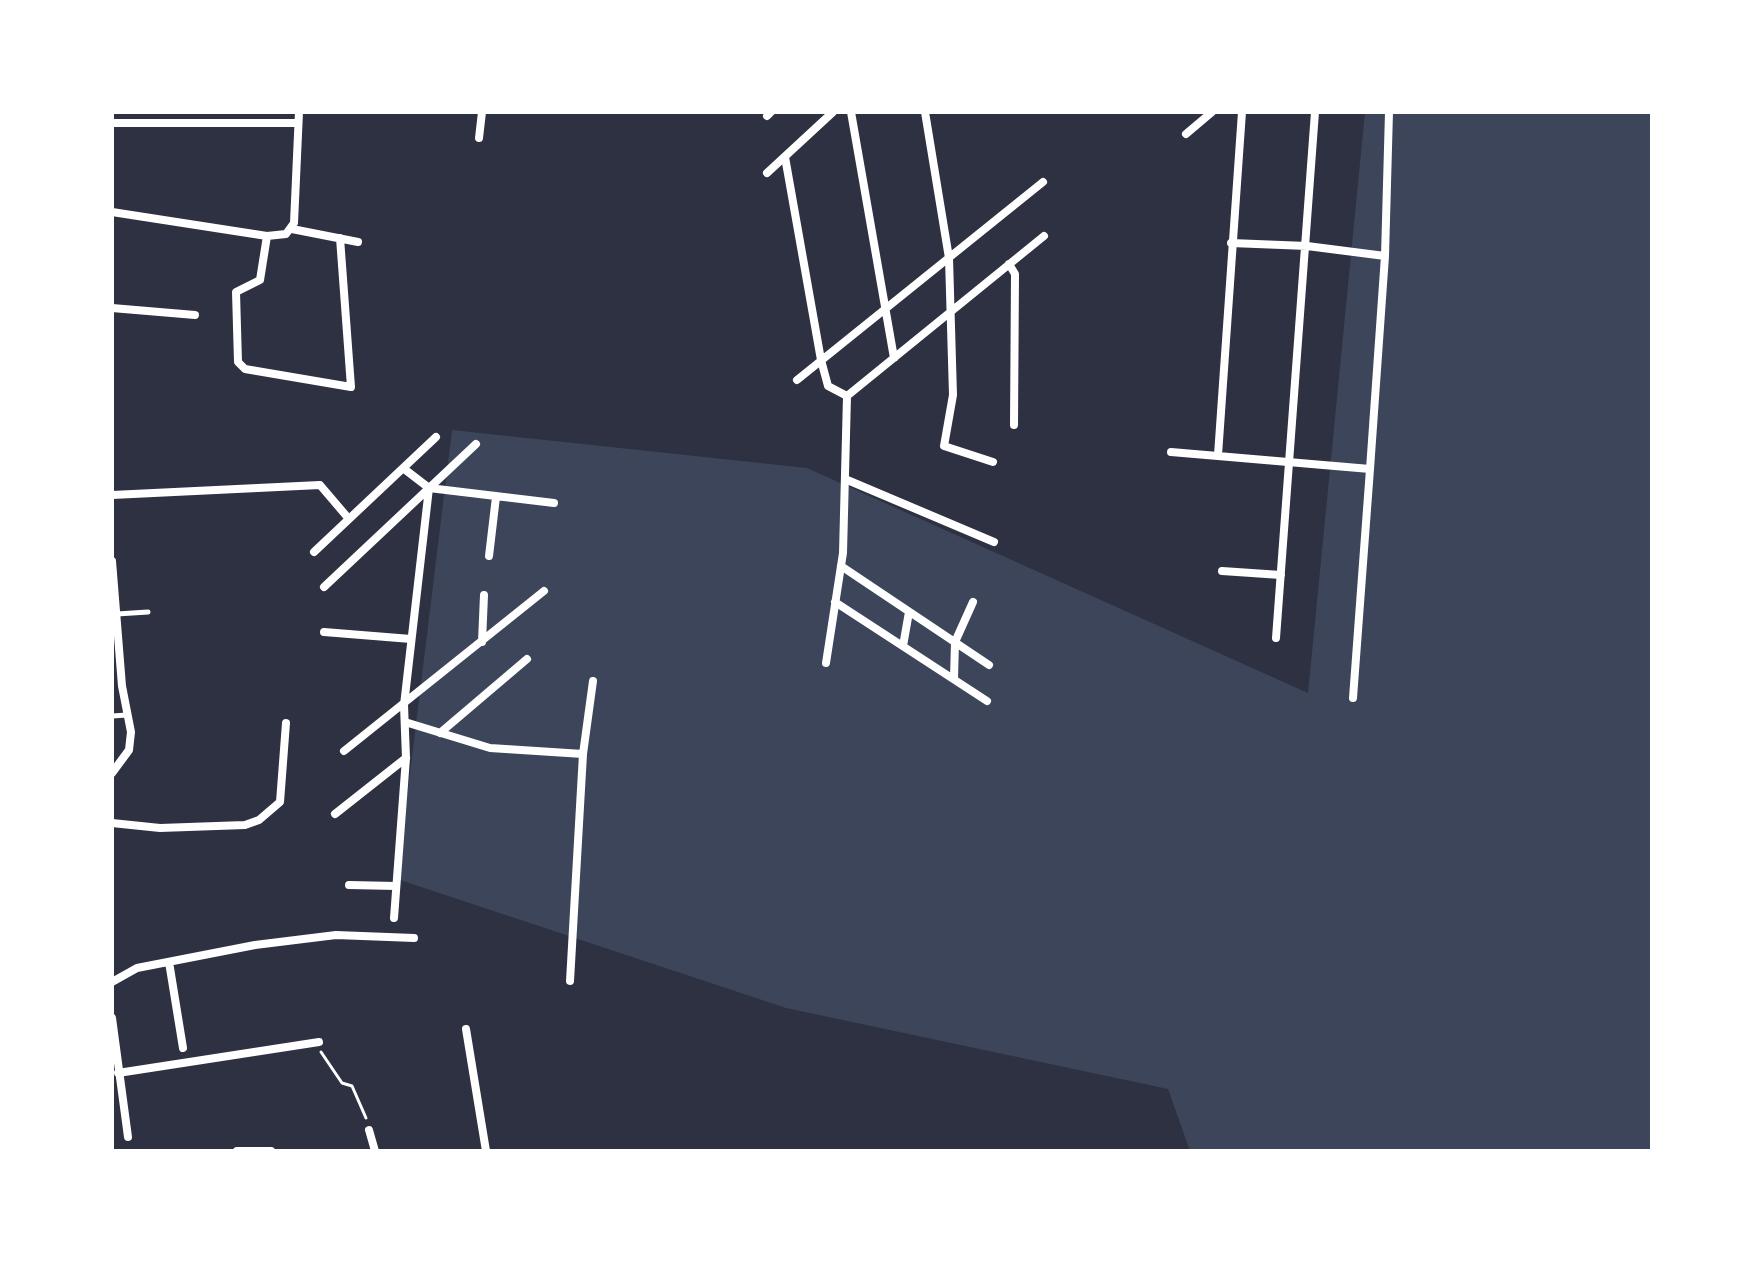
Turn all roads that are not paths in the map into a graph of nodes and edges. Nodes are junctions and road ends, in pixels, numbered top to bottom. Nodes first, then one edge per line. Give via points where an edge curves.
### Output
1 (299, 112) edge
2 (482, 112) edge
3 (833, 112) edge
4 (851, 112) edge
5 (925, 112) edge
6 (1212, 112) edge
7 (1242, 112) edge
8 (1315, 112) edge
9 (1389, 112) edge
10 (112, 123) edge
11 (298, 123) junction
12 (1186, 134) dead end
13 (479, 138) dead end
14 (785, 157) junction
15 (767, 173) dead end
16 (1043, 182) dead end
17 (112, 212) edge
18 (292, 229) junction
19 (267, 236) junction
20 (1044, 236) dead end
21 (340, 238) junction
22 (358, 242) dead end
23 (1231, 243) junction
24 (1307, 246) junction
25 (1385, 256) junction
26 (949, 258) junction
27 (1009, 264) junction
28 (112, 308) edge
29 (885, 309) junction
30 (948, 314) junction
31 (195, 315) dead end
32 (894, 358) junction
33 (821, 360) junction
34 (797, 380) dead end
35 (847, 396) junction
36 (1014, 425) dead end
37 (436, 437) dead end
38 (476, 444) dead end
39 (1171, 452) dead end
40 (1218, 455) junction
41 (993, 462) dead end
42 (1289, 463) junction
43 (403, 468) junction
44 (1370, 469) junction
45 (845, 479) junction
46 (429, 488) junction
47 (112, 495) edge
48 (496, 497) junction
49 (554, 503) dead end
50 (349, 519) junction
51 (994, 542) dead end
52 (314, 552) dead end
53 (489, 556) dead end
54 (112, 561) edge
55 (841, 566) junction
56 (1222, 571) dead end
57 (1281, 575) junction
58 (324, 587) dead end
59 (544, 591) dead end
60 (484, 595) dead end
61 (835, 602) junction
62 (973, 602) dead end
63 (148, 612) dead end
64 (909, 612) junction
65 (113, 614) edge
66 (324, 632) dead end
67 (1276, 638) dead end
68 (411, 639) junction
69 (482, 642) junction
70 (955, 642) junction
71 (903, 646) junction
72 (527, 659) dead end
73 (826, 663) dead end
74 (989, 665) dead end
75 (954, 679) junction
76 (593, 681) dead end
77 (1353, 698) dead end
78 (987, 701) dead end
79 (404, 705) junction
80 (127, 715) junction
81 (112, 716) edge
82 (405, 722) junction
83 (286, 723) dead end
84 (440, 733) junction
85 (344, 751) dead end
86 (583, 754) junction
87 (406, 758) junction
88 (112, 773) edge
89 (335, 814) dead end
90 (112, 823) edge
91 (349, 885) dead end
92 (396, 886) junction
93 (394, 918) dead end
94 (414, 938) dead end
95 (169, 962) junction
96 (570, 981) dead end
97 (112, 982) edge
98 (112, 1018) edge
99 (466, 1029) dead end
100 (319, 1042) road end
101 (183, 1048) dead end
102 (118, 1073) junction
103 (369, 1130) road end
104 (128, 1137) dead end
105 (237, 1151) edge
106 (271, 1151) edge
107 (375, 1151) edge
108 (486, 1151) edge

1 - 11 street
2 - 13 street
3 - 14 street
4 - 29 street
5 - 26 street
6 - 12 street
7 - 23 street
8 - 24 street
9 - 25 street
10 - 11 street
11 - 18 street
14 - 15 street
14 - 33 street
16 - 26 street
17 - 19 street
18 - 19 street
18 - 21 street
19 - 21 street via 260,280 236,292 238,362 245,369 351,387
20 - 27 street
21 - 22 street
23 - 24 street
23 - 40 street
24 - 25 street
24 - 42 street
25 - 44 street
26 - 29 street
26 - 30 street
27 - 30 street
27 - 36 street via 1015,274
28 - 31 street
29 - 32 street
29 - 33 street
30 - 32 street
30 - 41 street via 953,395 944,446
32 - 35 street
33 - 34 street
33 - 35 street via 828,386
35 - 45 street
37 - 43 street
38 - 46 street
39 - 40 street
40 - 42 street
42 - 44 street
42 - 57 street
43 - 46 street
43 - 50 street
44 - 77 street
45 - 51 street
45 - 55 street
46 - 48 street
46 - 58 street
46 - 68 street
47 - 50 street via 320,485
48 - 49 street
48 - 53 street
50 - 52 street
54 - 65 street
55 - 61 street
55 - 64 street
56 - 57 street
57 - 67 street
59 - 69 street
60 - 69 street
61 - 71 street
61 - 73 street
62 - 70 street
63 - 65 lane
64 - 70 street
64 - 71 street
65 - 80 street
66 - 68 street
68 - 79 street
69 - 79 street
70 - 74 street
70 - 75 street
71 - 75 street
72 - 84 street
75 - 78 street
76 - 86 street
79 - 82 street
79 - 85 street
80 - 81 lane
80 - 88 street via 129,750
82 - 84 street
82 - 87 street
83 - 90 street via 280,802 259,820 160,828
84 - 86 street via 490,748
86 - 96 street
87 - 89 street
87 - 92 street
91 - 92 street
92 - 93 street
94 - 95 street via 336,935
95 - 97 street via 137,968
95 - 101 street
98 - 102 street
99 - 108 street
100 - 102 street
102 - 104 street
103 - 107 street
105 - 106 street

